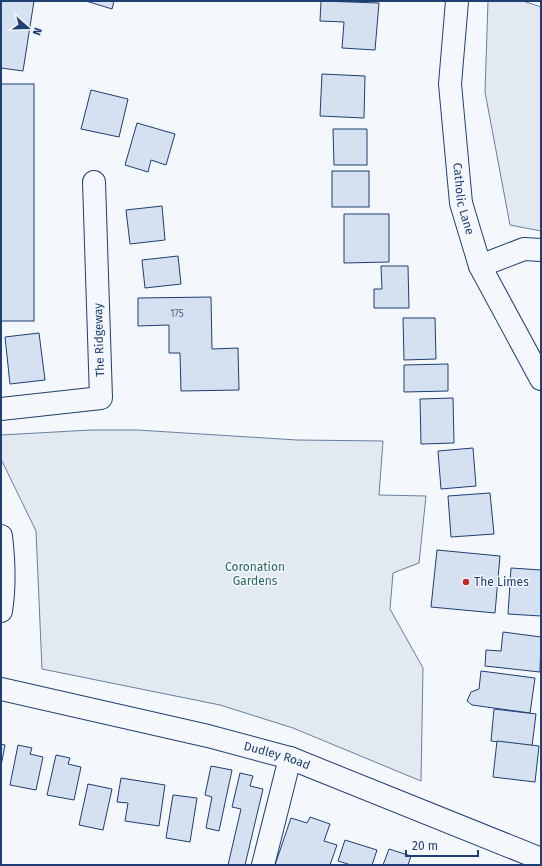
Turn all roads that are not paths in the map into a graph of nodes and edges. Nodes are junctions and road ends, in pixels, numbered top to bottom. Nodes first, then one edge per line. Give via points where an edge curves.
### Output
1 (457, 1) edge
2 (94, 182) dead end
3 (541, 250) edge
4 (480, 266) junction
5 (541, 379) edge
6 (1, 409) edge
7 (1, 536) edge
8 (1, 611) edge
9 (1, 689) edge
10 (290, 758) junction
11 (541, 859) edge
12 (263, 865) edge

1 - 4 street, Catholic Lane via 450,84 461,203
2 - 6 street, The Ridgeway via 101,398
3 - 4 street via 524,249
4 - 5 street, Catholic Lane
7 - 8 street via 4,593
9 - 10 street, Dudley Road via 208,736
10 - 11 street, Dudley Road
10 - 12 street

